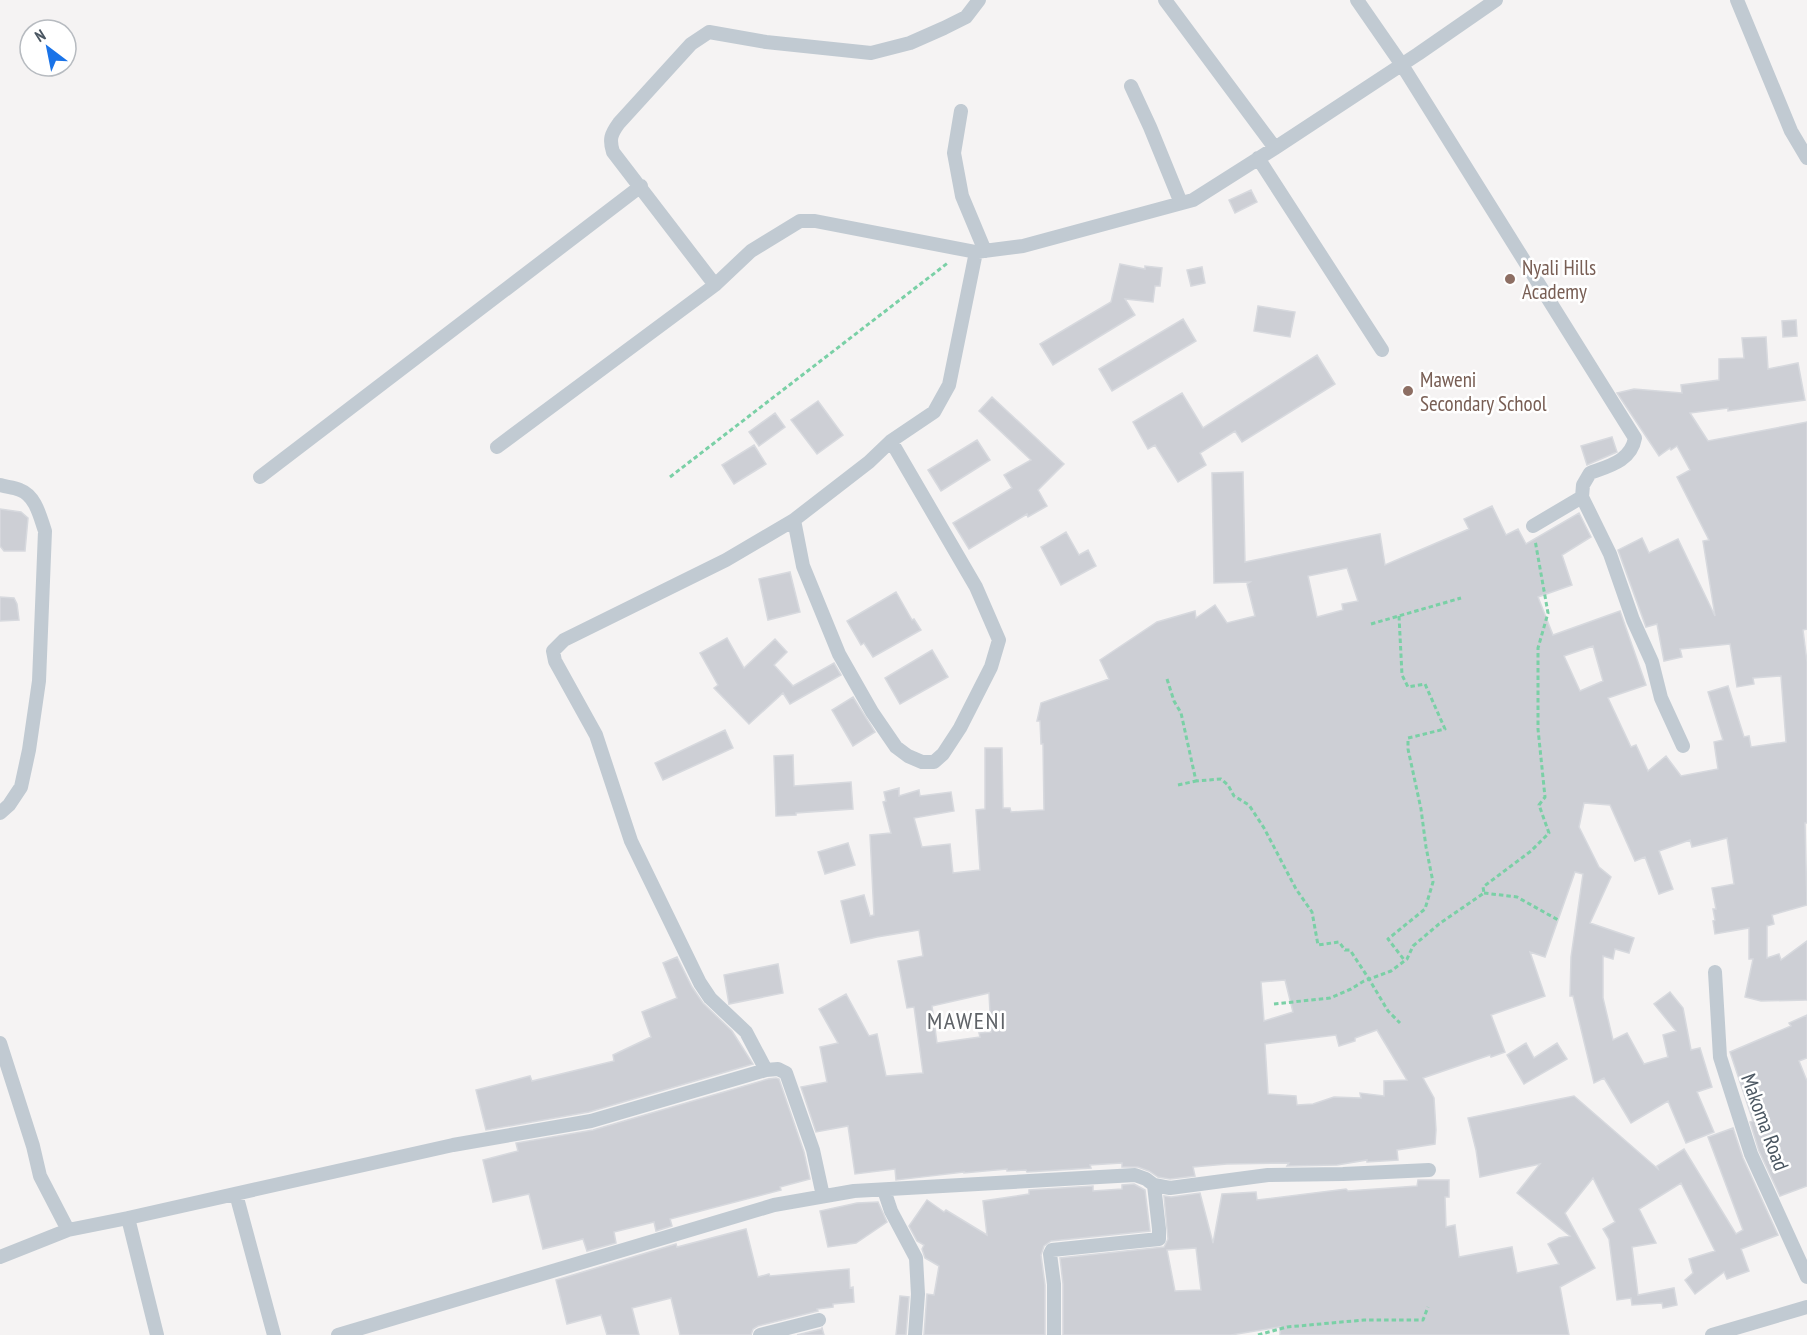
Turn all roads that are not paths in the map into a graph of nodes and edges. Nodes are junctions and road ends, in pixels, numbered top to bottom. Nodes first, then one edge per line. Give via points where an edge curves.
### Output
1 (979, 0) edge
2 (1166, 0) edge
3 (1357, 0) edge
4 (1496, 0) edge
5 (1737, 0) edge
6 (1402, 65) junction
7 (1131, 86) dead end
8 (962, 111) dead end
9 (1275, 148) junction
10 (1258, 158) junction
11 (1807, 158) edge
12 (641, 186) junction
13 (1181, 203) junction
14 (975, 251) junction
15 (715, 285) junction
16 (1382, 350) dead end
17 (891, 441) junction
18 (497, 447) dead end
19 (260, 477) dead end
20 (0, 485) edge
21 (1582, 497) junction
22 (794, 520) junction
23 (1533, 526) road end
24 (1683, 746) dead end
25 (0, 813) edge
26 (1715, 972) dead end
27 (0, 1043) edge
28 (766, 1070) junction
29 (1429, 1170) dead end
30 (1154, 1185) junction
31 (884, 1190) junction
32 (236, 1194) junction
33 (823, 1196) junction
34 (128, 1218) junction
35 (68, 1230) junction
36 (0, 1257) edge
37 (1807, 1277) edge
38 (1807, 1307) edge
39 (819, 1320) dead end
40 (158, 1335) edge
41 (274, 1335) edge
42 (338, 1335) edge
43 (760, 1335) edge
44 (915, 1335) edge
45 (1054, 1335) edge
46 (1712, 1335) edge

1 - 12 street via 966,17 944,28 909,43 871,52 709,33 691,44 611,133 614,152
2 - 9 street
3 - 6 street
4 - 6 street
5 - 11 street via 1791,131
6 - 9 street
6 - 21 street via 1635,438 1629,453 1616,464 1590,473
7 - 13 street
8 - 14 street via 954,153
9 - 10 street
10 - 13 street via 1193,200
10 - 16 street
12 - 15 street
12 - 19 street
13 - 14 street via 1023,246
14 - 15 street via 815,220 800,221 751,251
14 - 17 street via 949,385 934,412
15 - 18 street
17 - 22 street
17 - 22 street via 976,587 999,640 992,667 960,728 934,762 922,762 896,747 872,712 839,654 803,566
20 - 25 street via 21,490 31,498 45,531 39,681 29,750 21,787
21 - 23 street
21 - 24 street via 1610,554 1632,620 1652,662 1661,698
22 - 28 street via 726,560 564,640 553,651 596,735 631,841 700,983 746,1032
26 - 37 street, Makoma Road via 1720,1057 1751,1154
27 - 35 street via 40,1176
28 - 32 street via 591,1121 453,1145
28 - 33 street via 786,1073 813,1150
29 - 30 street via 1268,1175 1170,1188
30 - 31 street via 1135,1175
30 - 45 street via 1159,1239 1052,1250
31 - 33 street
31 - 44 street via 916,1258
32 - 34 street
32 - 41 street
33 - 42 street via 774,1205
34 - 35 street
34 - 40 street
35 - 36 street
38 - 46 street
39 - 43 street

